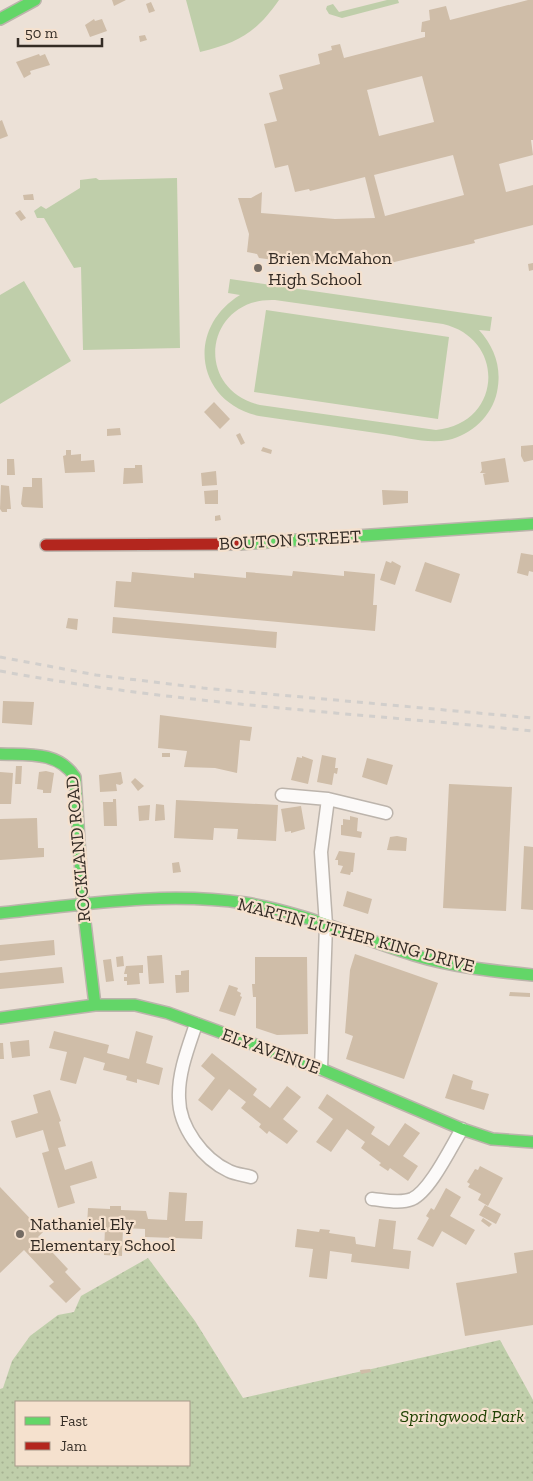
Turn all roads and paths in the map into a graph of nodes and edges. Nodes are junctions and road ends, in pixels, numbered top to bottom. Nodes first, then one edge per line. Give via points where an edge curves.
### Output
1 (35, 0) edge
2 (0, 19) edge
3 (533, 524) edge
4 (46, 545) dead end
5 (0, 754) edge
6 (282, 795) dead end
7 (328, 799) junction
8 (386, 813) dead end
9 (83, 906) junction
10 (0, 913) edge
11 (326, 925) junction
12 (533, 975) edge
13 (95, 1005) junction
14 (0, 1018) edge
15 (196, 1024) junction
16 (322, 1069) junction
17 (462, 1129) junction
18 (533, 1142) edge
19 (251, 1176) dead end
20 (372, 1199) dead end

1 - 2 street
3 - 4 street, BOUTON STREET via 226,544
5 - 9 street, ROCKLAND ROAD via 53,757 71,769 75,777
6 - 7 street
7 - 8 street
7 - 11 street via 321,852
9 - 10 street, MARTIN LUTHER KING DRIVE
9 - 11 street, MARTIN LUTHER KING DRIVE via 157,898 210,898 272,909
9 - 13 street, ROCKLAND ROAD
11 - 12 street, MARTIN LUTHER KING DRIVE via 439,962
11 - 16 street
13 - 14 street, ELY AVENUE
13 - 15 street, ELY AVENUE via 136,1005
15 - 16 street, ELY AVENUE
15 - 19 street via 182,1069 178,1096 180,1109 192,1140 229,1171
16 - 17 street, ELY AVENUE
17 - 18 street, ELY AVENUE via 492,1138
17 - 20 street via 422,1192 401,1202

